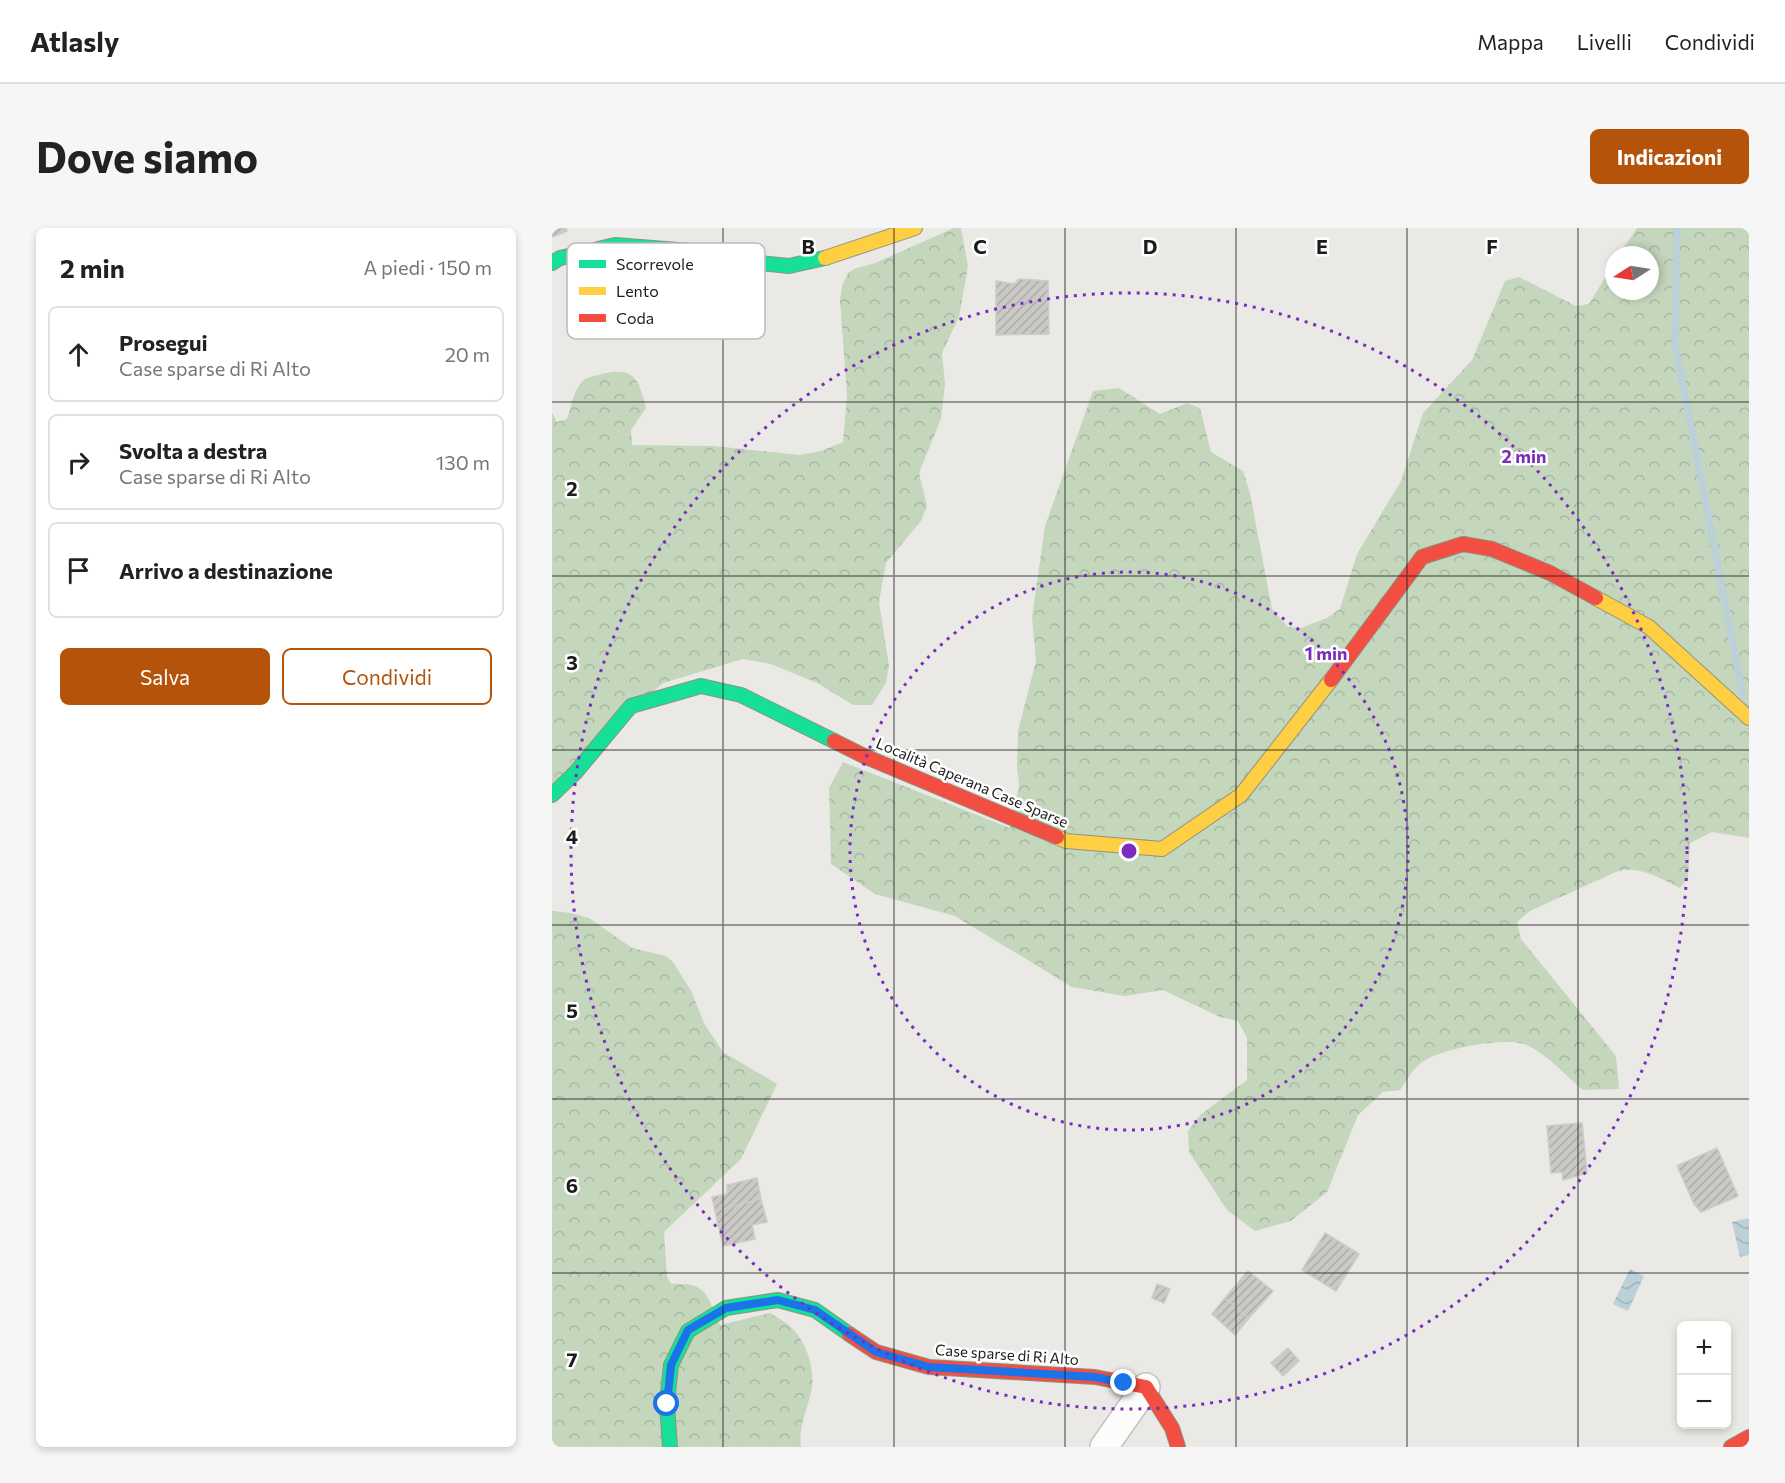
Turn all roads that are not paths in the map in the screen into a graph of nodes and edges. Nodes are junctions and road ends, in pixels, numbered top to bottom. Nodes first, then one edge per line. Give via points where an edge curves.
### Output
1 (915, 228) edge
2 (567, 256) edge
3 (552, 263) edge
4 (765, 264) edge
5 (1749, 718) edge
6 (552, 795) edge
7 (1146, 1387) junction
8 (1749, 1437) edge
9 (670, 1447) edge
10 (1104, 1447) edge
11 (1178, 1447) edge
12 (1731, 1447) edge

1 - 4 street via 840,254 789,266
2 - 3 street
5 - 6 street, Località Caperana Case Sparse via 1649,627 1550,573 1492,549 1463,544 1422,557 1241,795 1161,849 1066,841 864,756 741,695 701,686 631,706
7 - 9 street, Case sparse di Ri Alto via 1095,1377 929,1367 876,1352 815,1310 778,1300 726,1308 688,1330 671,1365 667,1404
7 - 10 street
7 - 11 street via 1172,1428
8 - 12 street

